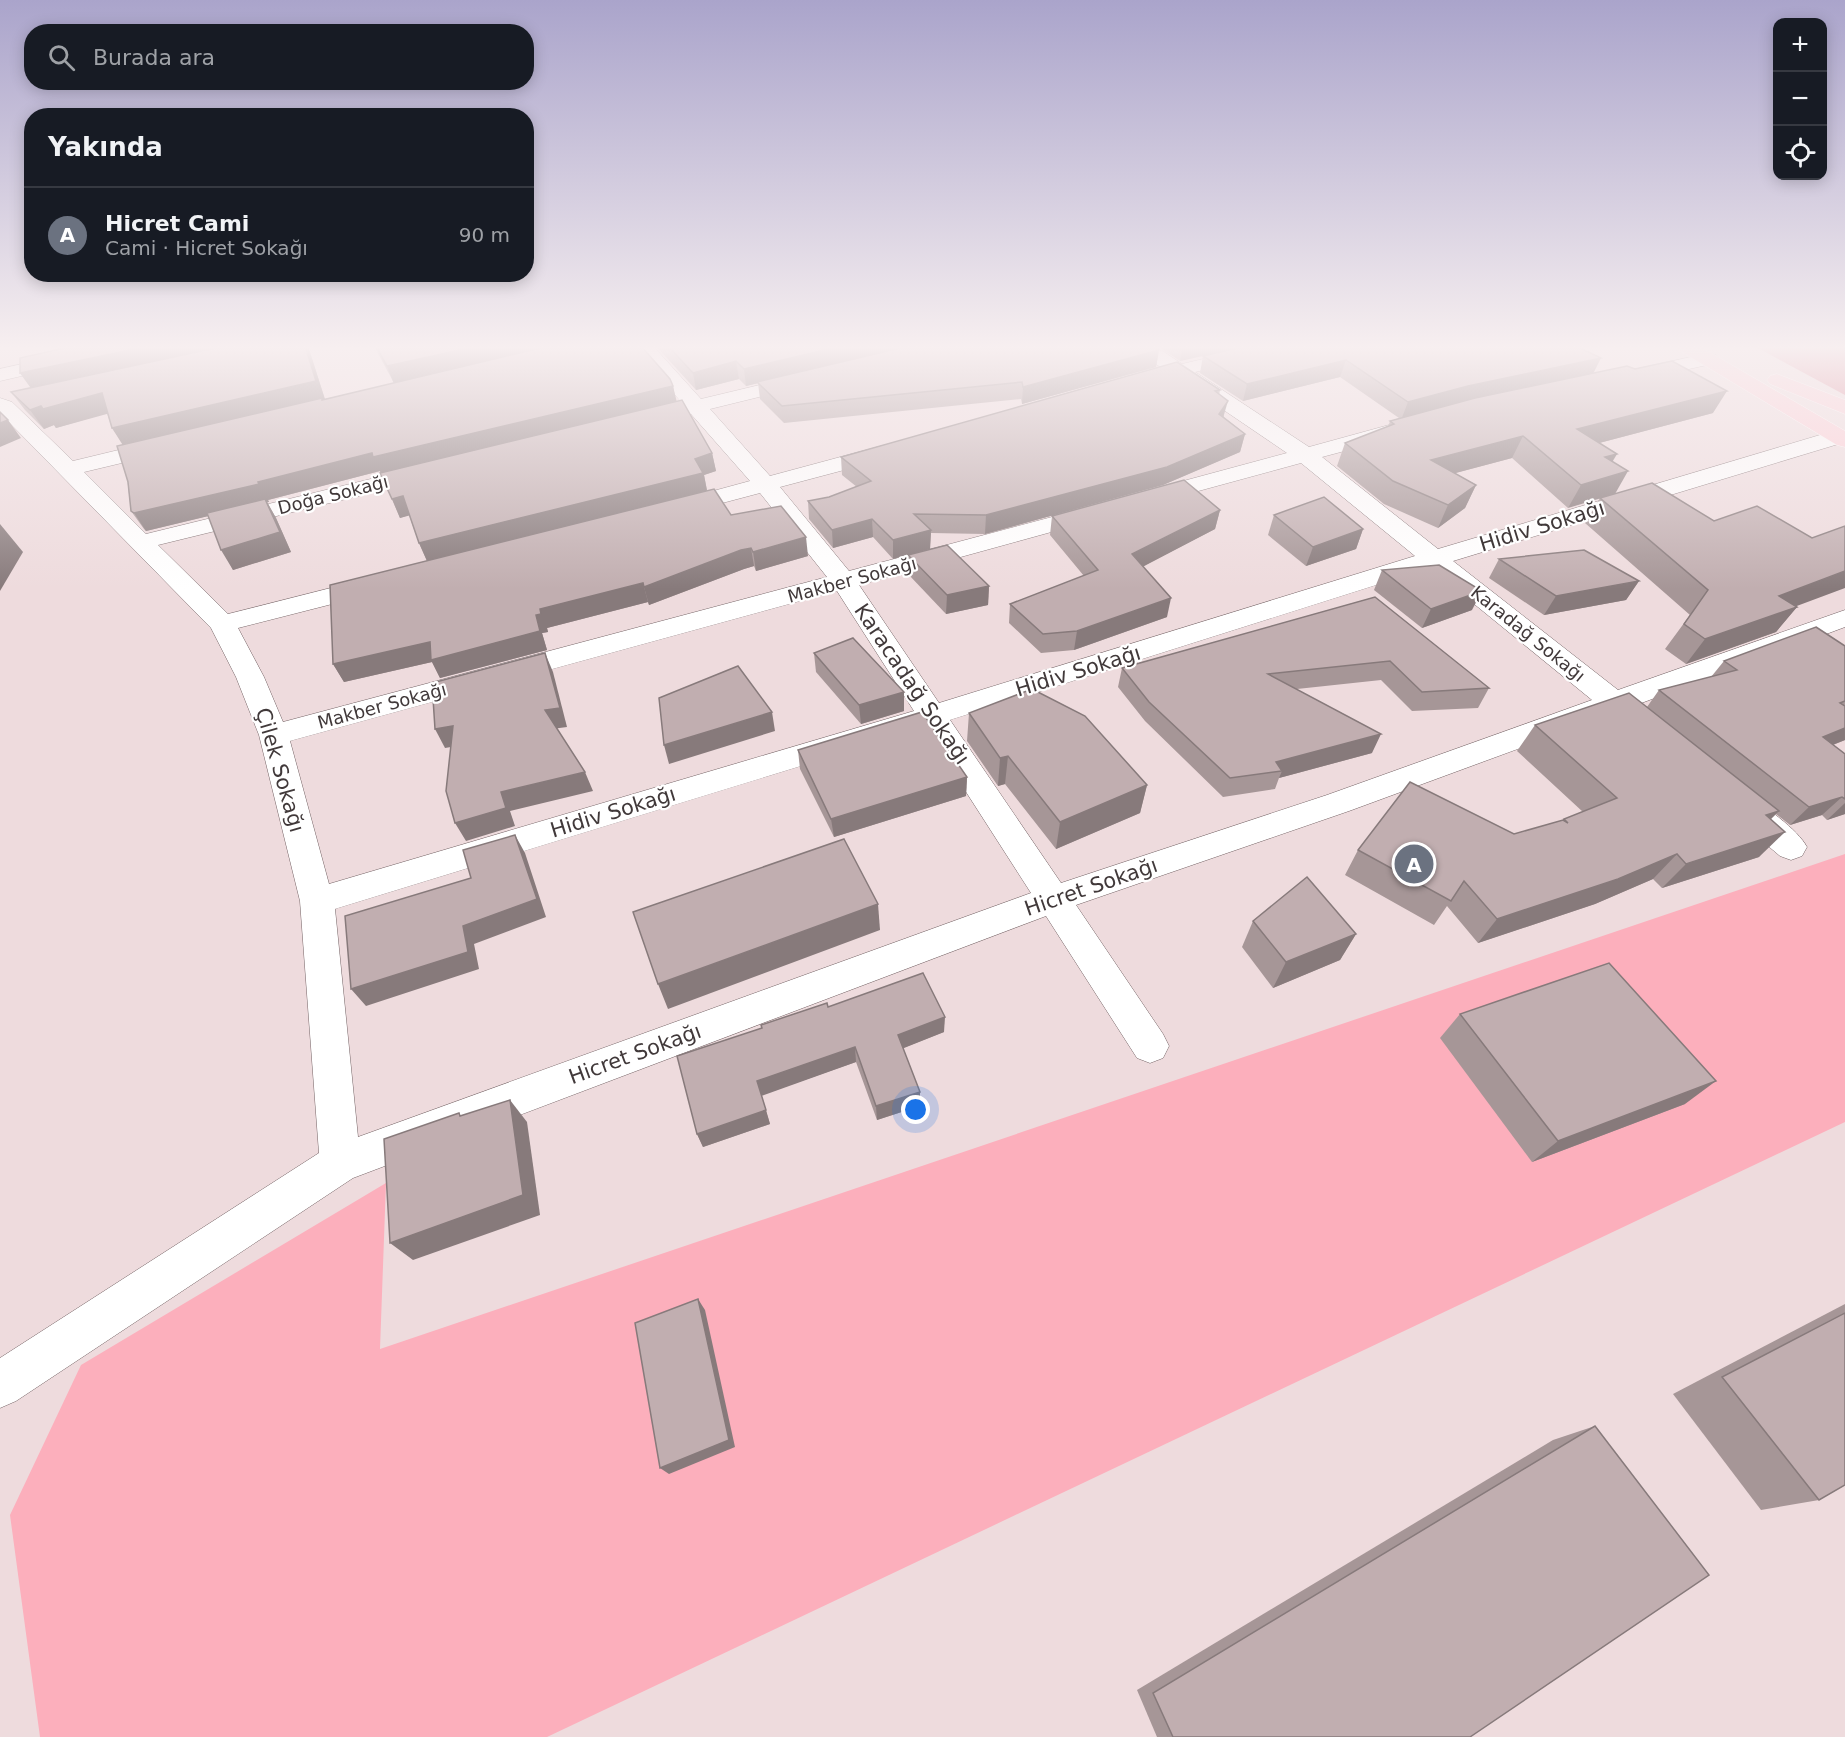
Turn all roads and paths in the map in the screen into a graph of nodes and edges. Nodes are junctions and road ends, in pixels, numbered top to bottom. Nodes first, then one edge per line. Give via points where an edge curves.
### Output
1 (32, 427) edge
2 (716, 427) edge
3 (1265, 427) edge
4 (1405, 427) edge
5 (1843, 432) edge
6 (185, 441) edge
7 (904, 447) edge
8 (1305, 454) junction
9 (443, 468) edge
10 (70, 469) junction
11 (766, 485) junction
12 (650, 515) edge
13 (142, 542) junction
14 (1435, 558) junction
15 (396, 580) edge
16 (844, 582) junction
17 (1845, 618) edge
18 (222, 624) junction
19 (1612, 701) junction
20 (933, 715) junction
21 (1648, 730) edge
22 (274, 735) junction
23 (1728, 796) edge
24 (1791, 847) dead end
25 (1054, 899) junction
26 (316, 901) junction
27 (1150, 1046) dead end
28 (340, 1163) junction
29 (0, 1384) edge

1 - 10 street, Çilek Sokağı
2 - 11 street, Karacadağ Sokağı
3 - 8 street, Karadağ Sokağı
4 - 8 street, Makber Sokağı
5 - 14 street, Hidiv Sokağı
6 - 10 street
7 - 11 street
8 - 14 street, Karadağ Sokağı
8 - 16 street, Makber Sokağı
9 - 13 street, Doğa Sokağı
10 - 13 street, Çilek Sokağı
11 - 12 street
11 - 16 street, Karacadağ Sokağı
13 - 18 street, Çilek Sokağı
14 - 19 street, Karadağ Sokağı
14 - 20 street, Hidiv Sokağı
15 - 18 street
16 - 20 street, Karacadağ Sokağı
16 - 22 street, Makber Sokağı
17 - 19 street, Hicret Sokağı
18 - 22 street, Çilek Sokağı
19 - 21 street, Karadağ Sokağı
19 - 25 street, Hicret Sokağı via 1338,802
20 - 25 street, Karacadağ Sokağı
20 - 26 street, Hidiv Sokağı
22 - 26 street, Çilek Sokağı
23 - 24 street
25 - 27 street, Karacadağ Sokağı
25 - 28 street, Hicret Sokağı
26 - 28 street, Çilek Sokağı
28 - 29 street, Hicret Sokağı

